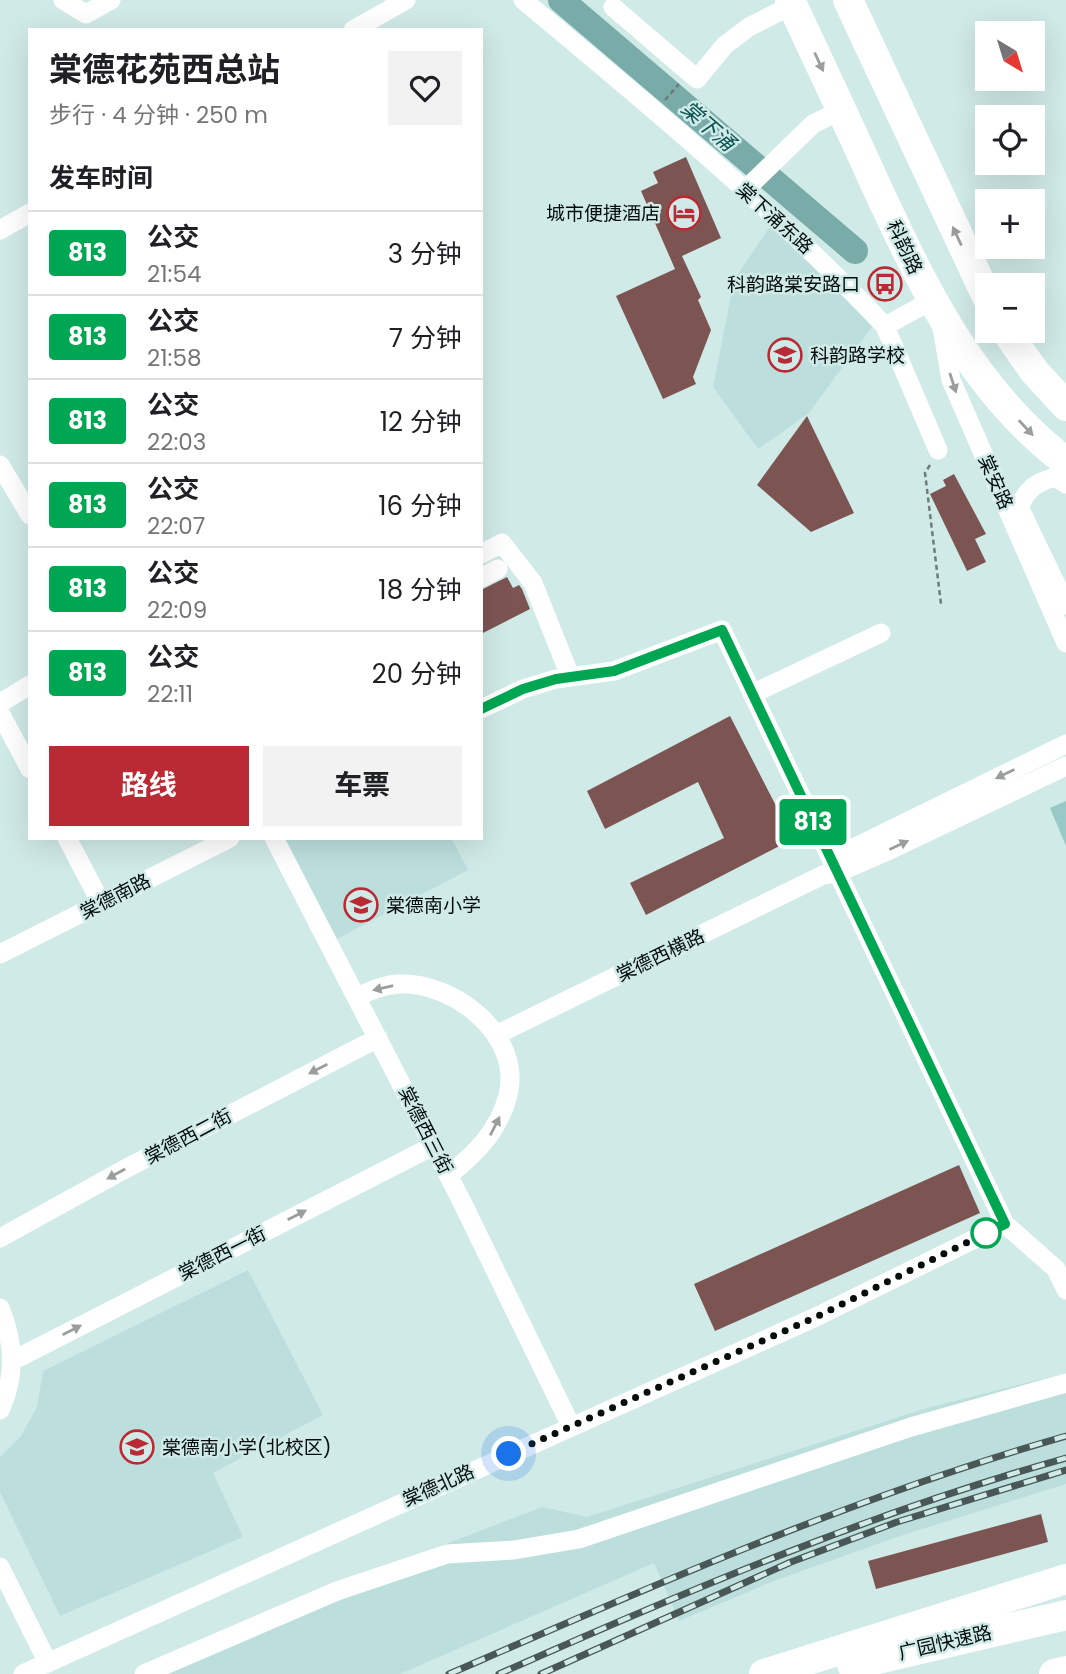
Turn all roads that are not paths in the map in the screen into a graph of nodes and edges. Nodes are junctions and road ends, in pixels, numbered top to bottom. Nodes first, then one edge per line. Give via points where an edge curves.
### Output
1 (63, 0) edge
2 (111, 0) edge
3 (406, 0) edge
4 (523, 0) edge
5 (848, 0) edge
6 (791, 2) edge
7 (613, 7) dead end
8 (357, 28) edge
9 (841, 110) junction
10 (746, 190) junction
11 (28, 214) edge
12 (0, 230) edge
13 (976, 273) edge
14 (936, 309) junction
15 (885, 326) junction
16 (1014, 343) edge
17 (1066, 406) edge
18 (938, 450) road end
19 (1066, 463) edge
20 (0, 465) edge
21 (1066, 484) edge
22 (28, 512) edge
23 (483, 553) edge
24 (1066, 605) edge
25 (881, 633) dead end
26 (1066, 643) edge
27 (570, 676) junction
28 (28, 686) edge
29 (752, 694) junction
30 (0, 703) edge
31 (483, 708) edge
32 (0, 713) edge
33 (1066, 744) edge
34 (28, 765) edge
35 (1066, 766) edge
36 (67, 840) edge
37 (224, 840) edge
38 (275, 840) edge
39 (830, 869) junction
40 (101, 903) junction
41 (0, 954) edge
42 (357, 997) junction
43 (496, 1035) junction
44 (378, 1038) junction
45 (433, 1146) junction
46 (449, 1175) junction
47 (1005, 1224) junction
48 (0, 1238) edge
49 (1066, 1290) edge
50 (0, 1308) edge
51 (12, 1361) junction
52 (1066, 1383) edge
53 (0, 1410) edge
54 (571, 1426) junction
55 (1066, 1560) edge
56 (0, 1567) edge
57 (1066, 1579) edge
58 (1066, 1615) edge
59 (847, 1646) junction
60 (48, 1663) junction
61 (1066, 1671) edge
62 (23, 1674) edge
63 (144, 1674) edge
64 (764, 1674) edge
65 (827, 1674) edge
66 (1054, 1674) edge

1 - 2 street via 86,14
3 - 8 street
4 - 10 street, 棠下涌东路
13 -> 5 highway
6 - 7 street via 725,45 697,79
6 -> 9 highway, 科韵路
9 - 10 street via 813,124
9 - 14 highway, 科韵路
10 - 15 street, 棠下涌东路
11 - 12 street
14 - 15 street
14 -> 19 highway, 科韵路 via 1000,401
14 -> 26 street, 棠安路 via 951,380
15 - 18 street
16 - 17 highway
20 - 22 street
21 - 24 street, 棠安路 via 1055,477 1038,482 1027,490 1019,507
23 - 27 street via 502,543 533,583
25 - 29 street
27 - 29 street via 614,671 722,630
27 - 31 street via 523,689
28 - 30 street
29 - 39 street
32 - 34 street
33 -> 39 street
39 -> 35 street
36 - 40 street
37 - 40 street, 棠德南路
38 - 42 street, 棠德西三街
39 - 43 street, 棠德西横路
39 - 47 street
40 - 41 street, 棠德南路
43 -> 42 street via 459,1002 422,986 398,984
42 - 44 street, 棠德西三街
46 -> 43 street via 487,1141 509,1093 509,1068
44 - 45 street, 棠德西三街
44 -> 48 street, 棠德西二街
45 - 46 street, 棠德西三街
51 -> 45 street, 棠德西一街
46 - 54 street, 棠德西三街
47 - 49 street via 1056,1269
47 - 54 street, 棠德北路 via 818,1316
50 - 51 street
51 - 53 street
52 - 63 street via 911,1427 579,1539 514,1550 447,1554 338,1591
54 - 60 street, 棠德北路
55 - 59 highway via 945,1601
56 - 60 street
57 - 59 highway
58 - 65 highway, 广园快速路 via 869,1659
59 - 64 highway
60 - 62 street, 棠德北路
61 - 66 highway

